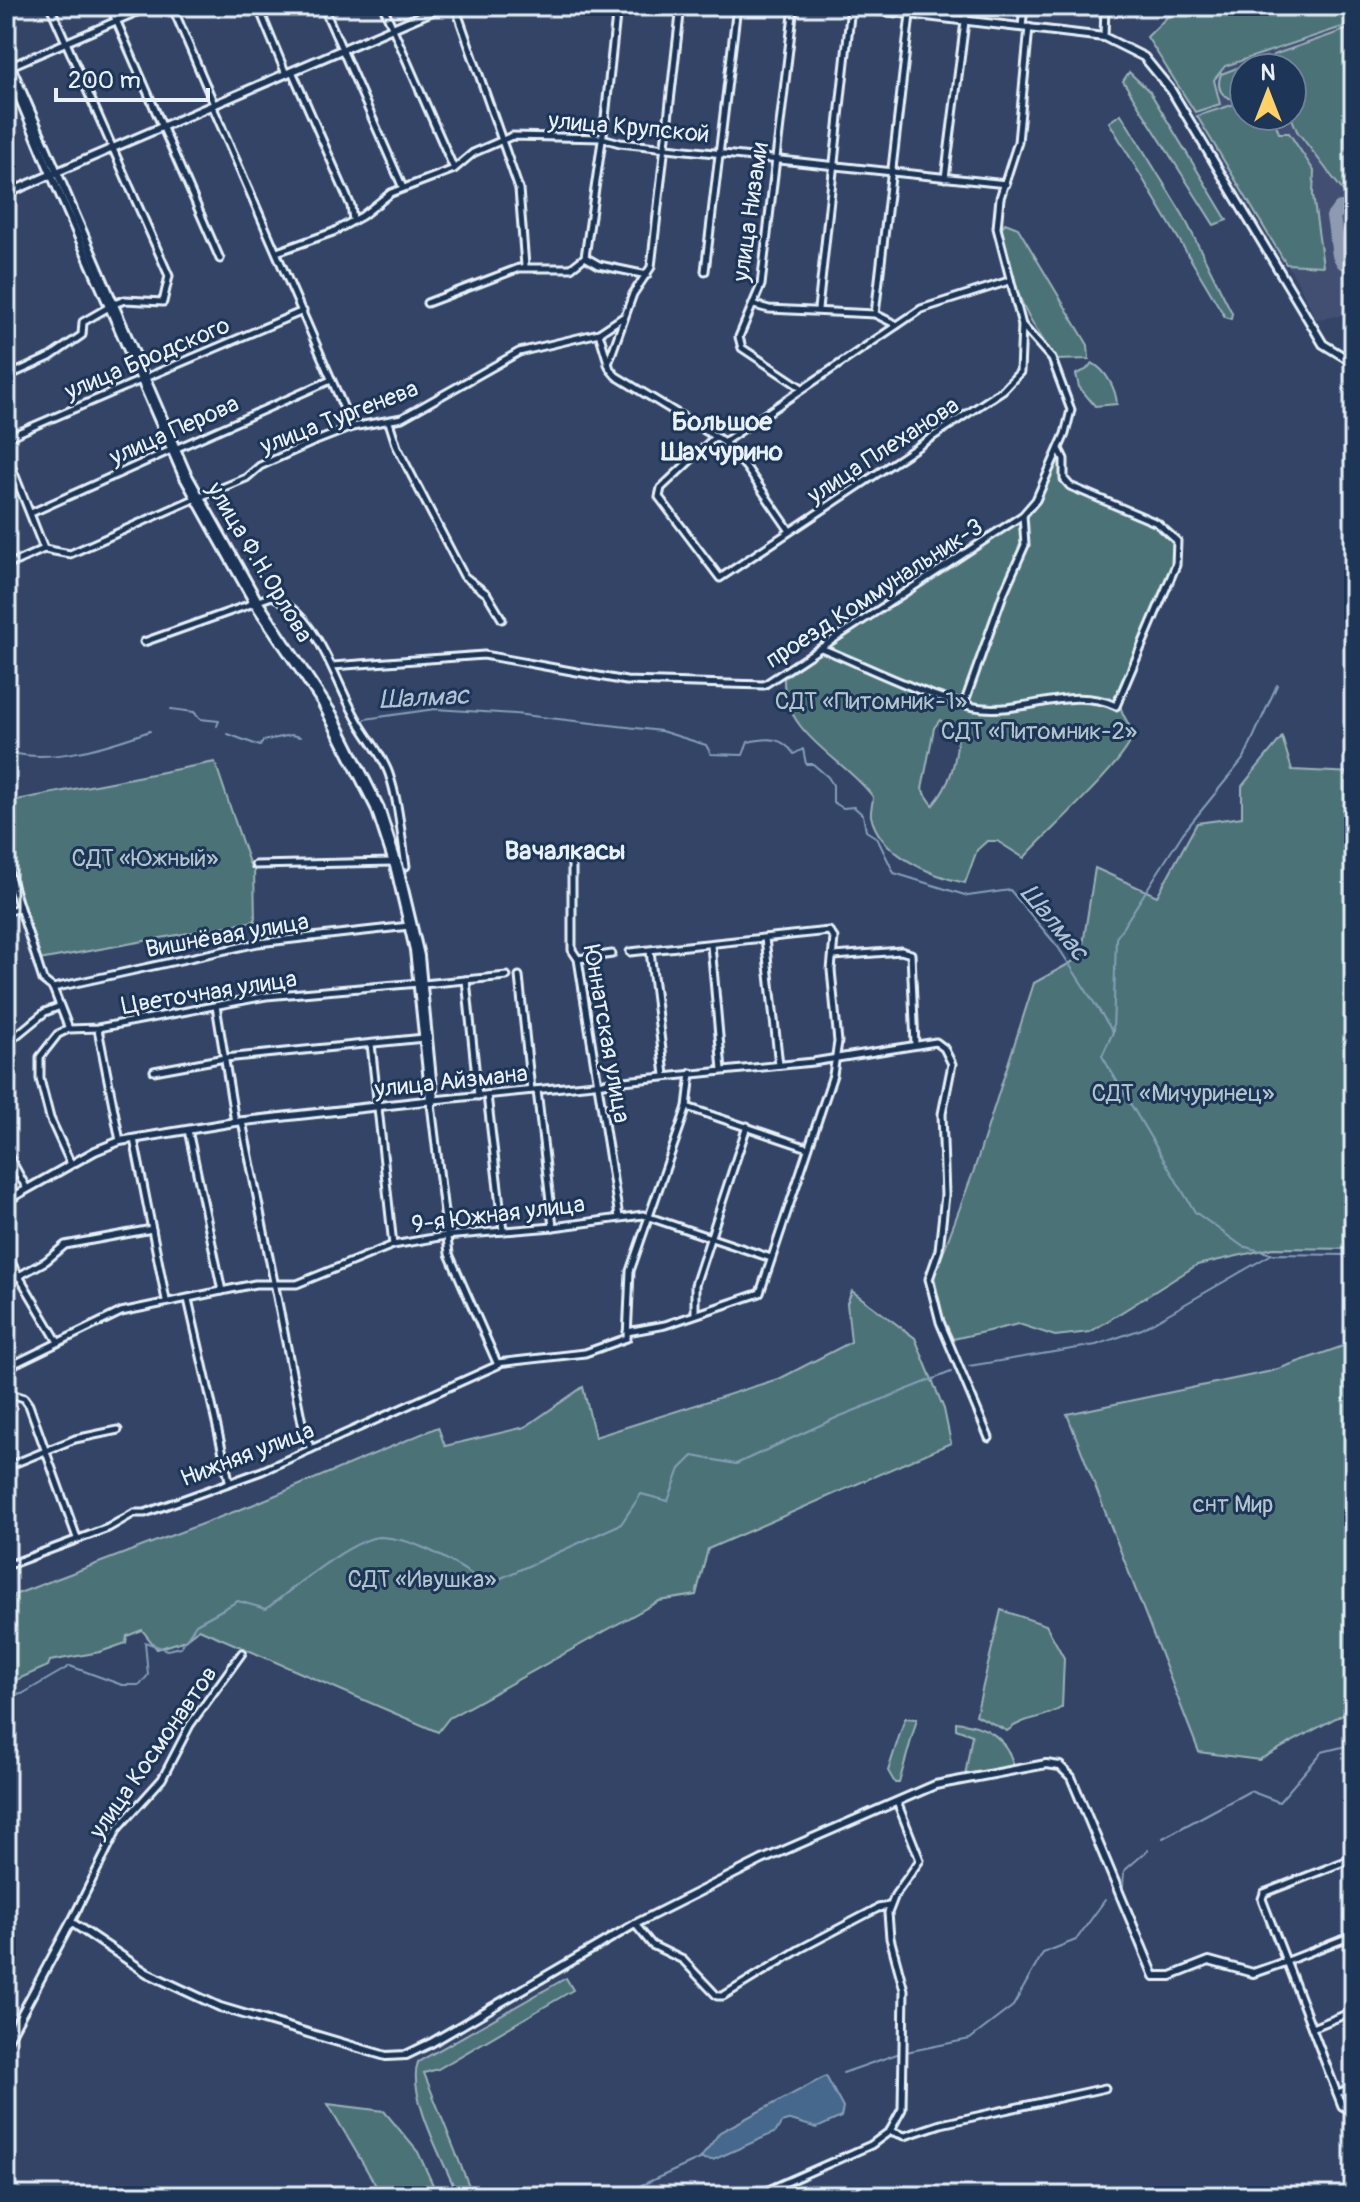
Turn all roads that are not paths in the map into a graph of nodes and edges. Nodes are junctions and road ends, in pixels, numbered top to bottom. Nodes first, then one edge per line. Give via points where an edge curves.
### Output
1 (50, 6) edge
2 (110, 6) edge
3 (151, 6) edge
4 (172, 6) edge
5 (258, 6) edge
6 (323, 6) edge
7 (383, 6) edge
8 (444, 6) edge
9 (455, 6) edge
10 (617, 6) edge
11 (681, 6) edge
12 (737, 6) edge
13 (794, 6) edge
14 (842, 6) edge
15 (967, 6) edge
16 (1024, 6) edge
17 (1105, 6) edge
18 (851, 7) edge
19 (910, 10) edge
20 (965, 20) junction
21 (116, 21) junction
22 (1026, 27) junction
23 (392, 28) junction
24 (1104, 37) junction
25 (66, 41) junction
26 (342, 49) junction
27 (6, 55) edge
28 (7, 67) edge
29 (289, 72) junction
30 (213, 105) junction
31 (163, 127) junction
32 (602, 138) junction
33 (502, 140) junction
34 (664, 145) junction
35 (114, 148) junction
36 (717, 153) junction
37 (776, 160) junction
38 (833, 167) junction
39 (454, 169) junction
40 (892, 172) junction
41 (54, 173) junction
42 (945, 178) junction
43 (1006, 184) junction
44 (404, 188) junction
45 (6, 194) edge
46 (353, 220) junction
47 (277, 252) junction
48 (585, 257) junction
49 (220, 259) dead end
50 (525, 266) junction
51 (705, 271) dead end
52 (647, 275) junction
53 (1009, 281) junction
54 (427, 303) dead end
55 (111, 305) junction
56 (754, 305) junction
57 (818, 309) junction
58 (303, 311) junction
59 (875, 314) junction
60 (623, 317) junction
61 (897, 325) junction
62 (1022, 325) junction
63 (599, 333) junction
64 (1354, 363) edge
65 (608, 364) junction
66 (6, 377) edge
67 (143, 379) junction
68 (331, 380) junction
69 (802, 388) junction
70 (389, 422) junction
71 (352, 427) junction
72 (715, 437) junction
73 (6, 438) edge
74 (724, 442) junction
75 (1058, 449) junction
76 (173, 450) junction
77 (6, 453) edge
78 (197, 498) junction
79 (31, 513) junction
80 (1023, 515) junction
81 (790, 531) junction
82 (44, 549) junction
83 (6, 566) edge
84 (256, 602) junction
85 (502, 619) dead end
86 (144, 642) dead end
87 (821, 648) junction
88 (332, 666) junction
89 (964, 704) junction
90 (572, 857) dead end
91 (6, 864) edge
92 (255, 865) dead end
93 (398, 865) junction
94 (19, 908) junction
95 (6, 912) edge
96 (409, 926) junction
97 (765, 938) junction
98 (711, 945) junction
99 (650, 951) junction
100 (630, 952) dead end
101 (612, 954) dead end
102 (834, 956) junction
103 (578, 959) junction
104 (507, 976) dead end
105 (519, 976) dead end
106 (466, 980) junction
107 (421, 983) junction
108 (53, 988) junction
109 (216, 1006) junction
110 (58, 1007) junction
111 (98, 1028) junction
112 (69, 1029) junction
113 (424, 1038) junction
114 (6, 1044) edge
115 (371, 1044) junction
116 (915, 1045) junction
117 (225, 1058) junction
118 (834, 1060) junction
119 (779, 1065) junction
120 (722, 1070) junction
121 (154, 1071) dead end
122 (691, 1073) junction
123 (665, 1075) junction
124 (598, 1084) junction
125 (534, 1090) junction
126 (487, 1095) junction
127 (478, 1096) junction
128 (432, 1102) junction
129 (377, 1107) junction
130 (687, 1107) junction
131 (238, 1121) junction
132 (747, 1126) junction
133 (188, 1130) junction
134 (134, 1139) junction
135 (120, 1141) junction
136 (808, 1148) junction
137 (6, 1151) edge
138 (71, 1164) junction
139 (27, 1189) junction
140 (6, 1201) edge
141 (649, 1216) junction
142 (619, 1217) junction
143 (553, 1227) junction
144 (152, 1229) junction
145 (503, 1231) junction
146 (445, 1236) junction
147 (709, 1238) junction
148 (393, 1245) junction
149 (6, 1254) edge
150 (771, 1258) junction
151 (19, 1276) junction
152 (6, 1283) edge
153 (274, 1283) junction
154 (222, 1291) junction
155 (188, 1299) junction
156 (166, 1300) junction
157 (695, 1314) junction
158 (627, 1335) junction
159 (58, 1342) junction
160 (497, 1364) junction
161 (6, 1369) edge
162 (118, 1430) dead end
163 (989, 1438) dead end
164 (311, 1449) junction
165 (45, 1452) junction
166 (6, 1467) edge
167 (229, 1480) junction
168 (77, 1538) junction
169 (6, 1566) edge
170 (242, 1653) dead end
171 (896, 1801) junction
172 (1354, 1858) edge
173 (889, 1906) junction
174 (71, 1922) junction
175 (635, 1924) junction
176 (1354, 1935) edge
177 (1285, 1962) junction
178 (1354, 2011) edge
179 (1312, 2028) junction
180 (6, 2043) edge
181 (1354, 2087) edge
182 (1105, 2088) dead end
183 (1337, 2093) junction
184 (1354, 2112) edge
185 (890, 2131) junction
186 (755, 2196) edge

1 - 25 street
2 - 21 street
3 - 21 street
4 - 30 street
5 - 29 street
6 - 26 street
7 - 23 street
8 - 23 street
9 - 33 street
10 - 32 street
11 - 34 street
12 - 36 street
13 - 37 street, улица Низами
14 - 18 street
15 - 20 street
16 - 22 street, проезд Коммунальник-3
17 - 24 street
18 - 19 street
18 - 38 street
19 - 20 street
19 - 40 street
20 - 22 street
20 - 42 street
21 - 25 street
21 - 31 street
22 - 24 street
22 - 43 street, проезд Коммунальник-3 via 1021,118
23 - 26 street
23 - 39 street
24 - 64 street via 1132,49 1156,69 1323,344
25 - 28 street
25 - 35 street
26 - 29 street
26 - 44 street
27 - 28 street, улица Ф.Н.Орлова
28 - 41 street, улица Ф.Н.Орлова
29 - 30 street
29 - 46 street
30 - 31 street
30 - 47 street
31 - 35 street
31 - 49 street
32 - 33 street, улица Крупской
32 - 34 street, улица Крупской
32 - 48 street
33 - 39 street, улица Крупской
33 - 50 street via 520,199
34 - 36 street, улица Крупской
34 - 52 street
35 - 41 street
35 - 55 street via 169,276 163,302 125,300
36 - 37 street, улица Крупской
36 - 51 street
37 - 38 street, улица Крупской
37 - 56 street, улица Низами
38 - 40 street, улица Крупской
38 - 57 street
39 - 44 street, улица Крупской
40 - 42 street, улица Крупской
40 - 59 street
41 - 45 street
41 - 55 street, улица Ф.Н.Орлова
42 - 43 street, улица Крупской
43 - 53 street, проезд Коммунальник-3 via 997,228
44 - 46 street, улица Крупской
46 - 47 street, улица Крупской
47 - 58 street
48 - 50 street via 571,268
48 - 52 street
50 - 54 street
52 - 60 street
53 - 61 street via 930,304
53 - 62 street, проезд Коммунальник-3
55 - 66 street via 83,322 82,335 50,357
55 - 67 street, улица Ф.Н.Орлова
56 - 57 street
56 - 69 street, улица Низами via 742,324 739,343
57 - 59 street
58 - 67 street, улица Бродского
58 - 68 street
59 - 61 street
60 - 63 street, улица Тургенева
60 - 65 street
61 - 69 street
62 - 75 street, проезд Коммунальник-3 via 1052,359 1067,394 1070,418
62 - 81 street, улица Плеханова via 1020,372 1003,390
63 - 65 street
63 - 70 street, улица Тургенева via 519,352
65 - 72 street via 623,382
67 - 73 street, улица Бродского
67 - 76 street, улица Ф.Н.Орлова
68 - 71 street
68 - 76 street, улица Перова
69 - 74 street
70 - 71 street, улица Тургенева
70 - 85 street via 464,576 487,594
71 - 78 street, улица Тургенева
72 - 74 street
72 - 81 street, улица Плеханова via 661,488 659,497 720,578
74 - 81 street
75 - 80 street, проезд Коммунальник-3 via 1036,500
75 - 89 street via 1070,486 1174,535 1176,565 1116,706 1092,697 992,708
76 - 78 street, улица Ф.Н.Орлова
76 - 79 street, улица Перова
77 - 79 street
78 - 82 street, улица Тургенева via 60,554
78 - 84 street, улица Ф.Н.Орлова
79 - 82 street
80 - 87 street, проезд Коммунальник-3
80 - 89 street via 1025,545
82 - 83 street
84 - 86 street
84 - 88 street via 272,596 295,610
84 - 93 street, улица Ф.Н.Орлова via 321,702
87 - 88 street, проезд Коммунальник-3 via 757,686 626,681 484,655
87 - 89 street
88 - 93 street via 388,772
90 - 103 street, Юннатская улица via 571,945
91 - 94 street
92 - 93 street
93 - 96 street, улица Ф.Н.Орлова
93 - 107 street, улица Ф.Н.Орлова
94 - 95 street
94 - 108 street via 43,980
96 - 107 street, улица Ф.Н.Орлова
96 - 108 street, Вишнёвая улица via 258,943
97 - 98 street
97 - 102 street via 833,933
97 - 119 street
98 - 99 street
98 - 120 street
99 - 100 street
99 - 123 street
101 - 103 street
102 - 116 street via 911,954
102 - 118 street
103 - 124 street, Юннатская улица
104 - 106 street, Цветочная улица
105 - 125 street
106 - 107 street, Цветочная улица
106 - 127 street
107 - 109 street, Цветочная улица via 266,996
107 - 113 street, улица Ф.Н.Орлова
107 - 128 street, улица Ф.Н.Орлова
108 - 110 street
109 - 111 street, Цветочная улица
109 - 117 street
110 - 112 street
110 - 114 street
111 - 112 street, Цветочная улица
111 - 135 street
112 - 138 street via 46,1048 40,1066 50,1118
113 - 115 street
113 - 128 street, улица Ф.Н.Орлова
115 - 117 street
115 - 129 street
116 - 118 street, улица Айзмана
116 - 163 street via 936,1042 952,1064 942,1114 944,1207 929,1279 940,1322
117 - 121 street
117 - 131 street
118 - 119 street, улица Айзмана
118 - 136 street
119 - 120 street, улица Айзмана
120 - 122 street, улица Айзмана
122 - 123 street, улица Айзмана
122 - 130 street
123 - 124 street, улица Айзмана
124 - 125 street, улица Айзмана
124 - 142 street, Юннатская улица
125 - 126 street, улица Айзмана
125 - 143 street
126 - 127 street, улица Айзмана
126 - 145 street
127 - 128 street, улица Айзмана
128 - 129 street, улица Айзмана
128 - 146 street
129 - 131 street, улица Айзмана
129 - 148 street
130 - 132 street
130 - 141 street
131 - 133 street, улица Айзмана
131 - 153 street
132 - 136 street
132 - 147 street
133 - 134 street, улица Айзмана
133 - 154 street
134 - 135 street, улица Айзмана
134 - 144 street
135 - 138 street, улица Айзмана
136 - 150 street
137 - 139 street
138 - 139 street, улица Айзмана
139 - 140 street, улица Айзмана
141 - 142 street, 9-я Южная улица
141 - 147 street, 9-я Южная улица
141 - 158 street via 628,1279
142 - 143 street, 9-я Южная улица
143 - 145 street, 9-я Южная улица
144 - 151 street via 65,1245
144 - 156 street
145 - 146 street, 9-я Южная улица
146 - 148 street, 9-я Южная улица
146 - 160 street
147 - 150 street, 9-я Южная улица
147 - 157 street via 695,1285
148 - 153 street, 9-я Южная улица via 302,1282
149 - 151 street
150 - 157 street, Нижняя улица via 757,1297
151 - 152 street
151 - 159 street
153 - 154 street, 9-я Южная улица
153 - 164 street
154 - 155 street, 9-я Южная улица
155 - 156 street, 9-я Южная улица
155 - 167 street
156 - 159 street, 9-я Южная улица via 110,1315
157 - 158 street, Нижняя улица
158 - 160 street, Нижняя улица via 585,1353
159 - 161 street, 9-я Южная улица
160 - 164 street, Нижняя улица
161 - 165 street via 11,1394 29,1405
162 - 165 street via 87,1435
164 - 167 street, Нижняя улица
165 - 166 street
165 - 168 street
167 - 168 street, Нижняя улица
168 - 169 street, Нижняя улица
170 - 174 street, улица Космонавтов via 190,1725 162,1779 118,1828
171 - 173 street via 920,1860
171 - 175 street via 710,1884
171 - 177 street via 962,1779 1060,1766 1071,1777 1154,1976 1171,1976 1209,1961 1253,1973
172 - 177 street via 1262,1896
173 - 175 street via 800,1949 723,1996 717,1996 683,1960 652,1945
173 - 185 street via 890,1938 904,1990 905,2100
174 - 175 street via 147,1973 220,2007 396,2056 431,2043
174 - 180 street, улица Космонавтов
176 - 177 street
177 - 179 street
178 - 179 street
179 - 183 street
181 - 183 street
182 - 185 street via 905,2136
183 - 184 street via 1346,2110
185 - 186 street via 871,2145

